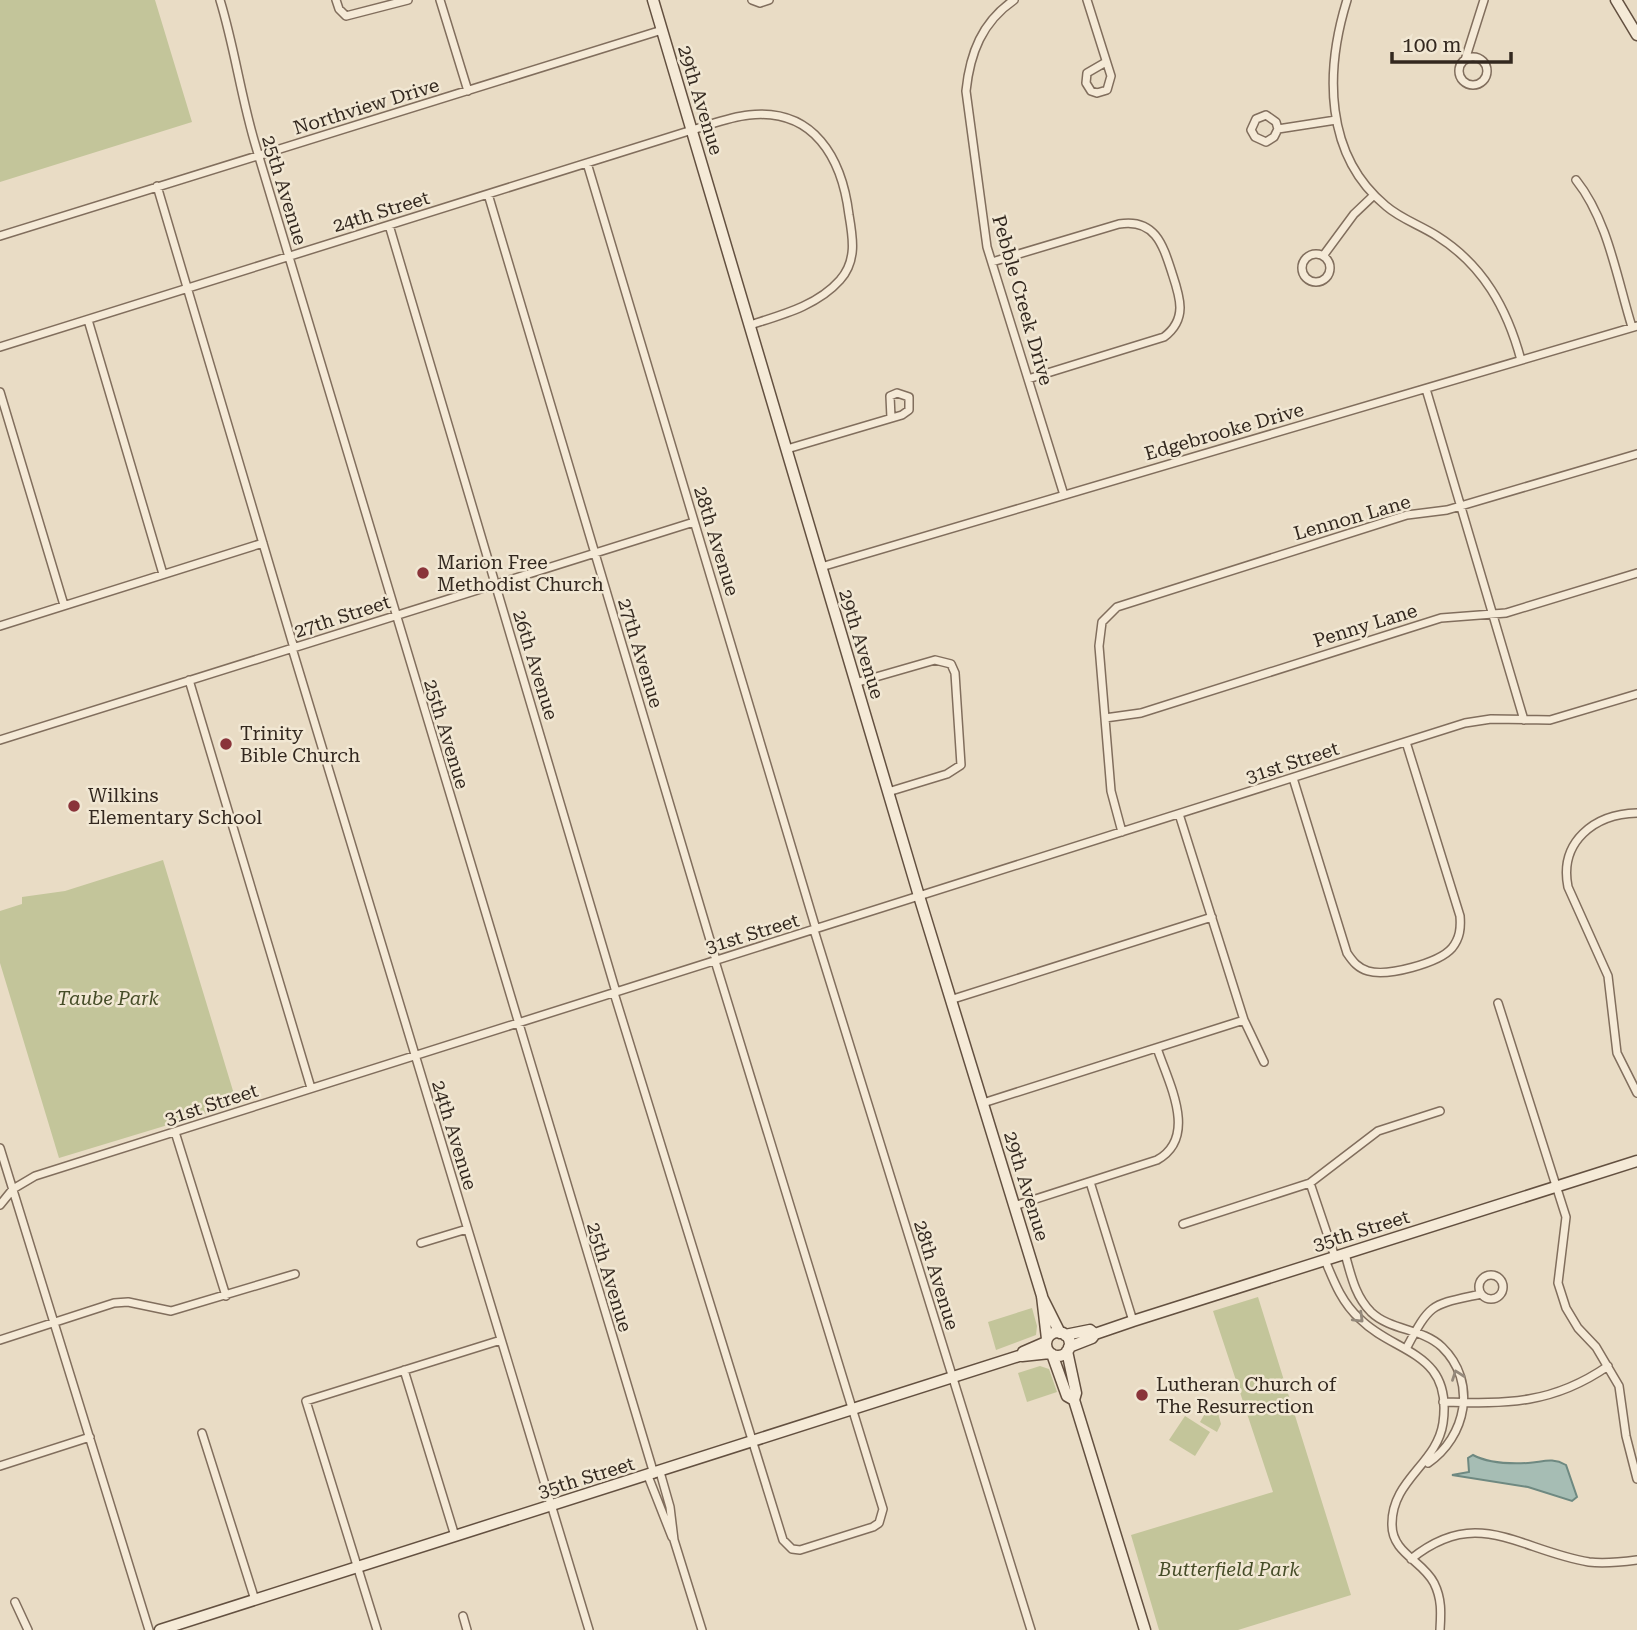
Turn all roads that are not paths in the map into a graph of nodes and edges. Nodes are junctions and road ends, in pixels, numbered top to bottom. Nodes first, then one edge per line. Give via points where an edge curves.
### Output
1 (220, 0) edge
2 (336, 0) edge
3 (408, 0) edge
4 (440, 0) edge
5 (653, 0) edge
6 (752, 0) edge
7 (769, 0) edge
8 (1014, 0) edge
9 (1087, 0) edge
10 (1347, 0) edge
11 (1484, 0) edge
12 (1616, 0) edge
13 (662, 30) junction
14 (1637, 35) edge
15 (1465, 60) dead end
16 (1106, 62) junction
17 (468, 91) junction
18 (1336, 120) junction
19 (1278, 129) dead end
20 (692, 130) junction
21 (258, 155) junction
22 (587, 163) junction
23 (1576, 180) dead end
24 (157, 186) junction
25 (488, 194) junction
26 (1374, 195) junction
27 (388, 225) junction
28 (0, 236) edge
29 (1324, 256) junction
30 (289, 257) junction
31 (992, 262) junction
32 (187, 289) junction
33 (88, 320) junction
34 (750, 325) junction
35 (1634, 327) edge
36 (0, 347) edge
37 (1521, 360) junction
38 (1028, 379) junction
39 (1426, 389) junction
40 (0, 392) edge
41 (891, 418) dead end
42 (787, 449) junction
43 (1637, 454) edge
44 (1064, 495) junction
45 (1461, 506) junction
46 (694, 522) junction
47 (263, 543) junction
48 (595, 553) junction
49 (821, 567) junction
50 (1637, 573) edge
51 (163, 574) junction
52 (495, 585) junction
53 (64, 605) junction
54 (395, 615) junction
55 (1493, 615) junction
56 (0, 626) edge
57 (293, 648) junction
58 (189, 680) junction
59 (855, 684) junction
60 (1637, 694) edge
61 (1105, 718) junction
62 (1524, 720) junction
63 (0, 740) edge
64 (1406, 742) junction
65 (1293, 778) junction
66 (888, 792) junction
67 (1637, 813) edge
68 (1179, 814) junction
69 (1122, 832) junction
70 (919, 896) junction
71 (1212, 917) junction
72 (815, 929) junction
73 (715, 961) junction
74 (615, 992) junction
75 (950, 1000) junction
76 (1498, 1003) dead end
77 (1244, 1020) junction
78 (517, 1024) junction
79 (1157, 1048) junction
80 (414, 1056) junction
81 (1264, 1062) dead end
82 (311, 1088) junction
83 (1637, 1093) edge
84 (983, 1103) junction
85 (1440, 1111) dead end
86 (175, 1132) junction
87 (0, 1147) edge
88 (1637, 1161) edge
89 (1090, 1182) junction
90 (1310, 1183) junction
91 (1558, 1186) junction
92 (13, 1189) junction
93 (0, 1205) edge
94 (1014, 1206) junction
95 (1183, 1224) dead end
96 (467, 1229) junction
97 (421, 1243) dead end
98 (1335, 1257) junction
99 (295, 1274) dead end
100 (1481, 1294) dead end
101 (226, 1296) junction
102 (1042, 1296) junction
103 (1133, 1321) junction
104 (56, 1322) junction
105 (1415, 1331) junction
106 (1063, 1334) junction
107 (1095, 1334) junction
108 (0, 1340) edge
109 (501, 1340) junction
110 (1049, 1347) junction
111 (1407, 1347) junction
112 (1068, 1349) junction
113 (1608, 1366) junction
114 (404, 1370) junction
115 (952, 1378) junction
116 (1074, 1401) junction
117 (1443, 1402) junction
118 (1464, 1403) junction
119 (853, 1411) junction
120 (202, 1433) dead end
121 (90, 1437) junction
122 (753, 1443) junction
123 (0, 1466) edge
124 (1416, 1471) junction
125 (654, 1474) junction
126 (1637, 1479) edge
127 (552, 1506) junction
128 (454, 1536) junction
129 (674, 1540) junction
130 (1410, 1559) junction
131 (1637, 1560) edge
132 (358, 1567) junction
133 (255, 1600) junction
134 (15, 1602) dead end
135 (463, 1616) dead end
136 (28, 1630) edge
137 (149, 1630) edge
138 (160, 1630) edge
139 (377, 1630) edge
140 (467, 1630) edge
141 (589, 1630) edge
142 (702, 1630) edge
143 (1031, 1630) edge
144 (1146, 1630) edge
145 (1440, 1630) edge

1 - 21 street, 25th Avenue
2 - 3 street via 346,16
4 - 17 street
5 - 13 street, 29th Avenue
6 - 7 street
8 - 31 street, Pebble Creek Drive via 977,41 966,91 983,227
9 - 16 street
10 - 18 street via 1334,52
11 - 15 street
12 - 14 street
13 - 17 street, Northview Drive
13 - 20 street, 29th Avenue
16 - 16 street via 1110,87 1101,93 1091,91 1087,73
17 - 21 street, Northview Drive
18 - 19 street
18 - 26 street via 1348,156
20 - 22 street, 24th Street
20 - 34 street, 29th Avenue
20 - 34 street, 24th Street via 746,115 784,118 820,139 843,180 853,245 848,270 816,299
21 - 24 street, Northview Drive
21 - 30 street, 25th Avenue
22 - 25 street, 24th Street
22 - 46 street, 28th Avenue
23 - 35 street via 1588,195 1600,225
24 - 28 street, Northview Drive
24 - 32 street, 24th Avenue
25 - 27 street, 24th Street
25 - 48 street, 27th Avenue
26 - 29 street
26 - 37 street via 1451,246 1480,274 1508,320
27 - 30 street, 24th Street
27 - 52 street, 26th Avenue
29 - 29 street via 1315,253 1303,261 1303,274 1309,281 1327,277 1330,268
30 - 32 street, 24th Street
30 - 54 street, 25th Avenue
31 - 38 street, Pebble Creek Drive
31 - 38 street via 1119,224 1137,223 1162,242 1181,303 1179,320 1164,337
32 - 33 street, 24th Street
32 - 47 street, 24th Avenue
33 - 36 street, 24th Street
33 - 51 street
34 - 42 street, 29th Avenue
35 - 37 street, Edgebrooke Drive
37 - 39 street, Edgebrooke Drive
38 - 44 street, Pebble Creek Drive
39 - 44 street, Edgebrooke Drive
39 - 45 street
40 - 53 street
41 - 42 street
42 - 49 street, 29th Avenue
43 - 45 street, Lennon Lane
44 - 49 street, Edgebrooke Drive
45 - 55 street
45 - 61 street, Lennon Lane via 1406,515 1117,607 1099,632
46 - 48 street, 27th Street
46 - 72 street, 28th Avenue
47 - 51 street
47 - 57 street, 24th Avenue
48 - 52 street, 27th Street
48 - 73 street, 27th Avenue
49 - 59 street, 29th Avenue
50 - 55 street, Penny Lane
51 - 53 street
52 - 54 street, 27th Street
52 - 74 street, 26th Avenue
53 - 56 street
54 - 57 street, 27th Street
54 - 78 street, 25th Avenue
55 - 61 street, Penny Lane via 1441,618 1141,713
55 - 62 street
57 - 58 street, 27th Street
57 - 80 street, 24th Avenue
58 - 63 street, 27th Street
58 - 82 street
59 - 66 street, 29th Avenue
59 - 66 street via 935,660 951,664 956,673 961,765 947,774
60 - 62 street via 1550,720
61 - 69 street via 1111,791
62 - 64 street, 31st Street via 1478,720
64 - 65 street, 31st Street
64 - 65 street via 1460,916 1461,933 1439,958 1379,974 1354,964
65 - 68 street, 31st Street
66 - 70 street, 29th Avenue
67 - 83 street via 1617,816 1584,831 1567,857 1566,875 1608,976 1616,1053
68 - 69 street, 31st Street
68 - 71 street
69 - 70 street, 31st Street
70 - 72 street, 31st Street
70 - 75 street, 29th Avenue
71 - 75 street
71 - 77 street
72 - 73 street, 31st Street
72 - 115 street, 28th Avenue
73 - 74 street, 31st Street
73 - 119 street, 27th Avenue
74 - 78 street, 31st Street
74 - 122 street, 26th Avenue
75 - 84 street, 29th Avenue
76 - 91 street
77 - 79 street
77 - 81 street
78 - 80 street, 31st Street
78 - 125 street, 25th Avenue
79 - 84 street
79 - 89 street via 1179,1118 1178,1140 1157,1160
80 - 82 street, 31st Street
80 - 96 street, 24th Avenue
82 - 86 street, 31st Street
84 - 94 street, 29th Avenue
85 - 90 street via 1378,1131
86 - 92 street, 31st Street via 35,1176
86 - 101 street
87 - 92 street
88 - 91 street, 35th Street
89 - 94 street
89 - 103 street
90 - 95 street
90 - 98 street
91 - 98 street, 35th Street
91 - 113 street via 1566,1217 1558,1283 1577,1328
92 - 93 street, 31st Street
92 - 104 street
94 - 102 street, 29th Avenue
96 - 97 street
96 - 109 street, 24th Avenue
98 - 103 street, 35th Street
98 - 105 street via 1363,1304 1387,1324
98 -> 111 street via 1349,1308 1377,1333
99 - 101 street
100 - 105 street via 1434,1306
101 - 104 street via 171,1311 114,1303
102 - 106 street, 29th Avenue
102 - 110 street, 29th Avenue
103 - 107 street, 35th Street
104 - 108 street
104 - 121 street
105 - 111 street
118 -> 105 street via 1460,1381 1442,1347
106 - 107 street, 35th Street via 1090,1330
106 - 110 street via 1053,1333
106 - 112 street, 29th Avenue
107 - 112 street, 35th Street
109 - 114 street
109 - 127 street, 24th Avenue
110 - 112 street, 35th Street via 1058,1356
110 - 115 street, 35th Street
110 - 116 street, 29th Avenue
111 - 117 street via 1432,1371
112 - 116 street, 29th Avenue
113 - 118 street via 1588,1380 1544,1398
113 - 126 street via 1619,1386
114 - 128 street
114 - 132 street via 306,1401
115 - 119 street, 35th Street
115 - 143 street, 28th Avenue
116 - 144 street, 29th Avenue
117 - 118 street
117 - 124 street via 1438,1443
118 - 124 street via 1455,1437
119 - 122 street, 35th Street
119 - 122 street, 27th Avenue via 883,1509 879,1523 861,1531 800,1550 787,1546
120 - 133 street
121 - 123 street
121 - 137 street
122 - 125 street, 35th Street
124 - 130 street via 1397,1496 1391,1527 1398,1546
125 - 127 street, 35th Street
125 - 129 street via 659,1510
125 - 129 street via 670,1507
127 - 128 street, 35th Street
127 - 141 street, 24th Avenue
128 - 132 street, 35th Street
129 - 142 street
130 - 131 street via 1444,1538 1477,1532 1590,1562
130 - 145 street via 1433,1582 1442,1606
132 - 133 street, 35th Street
132 - 139 street
133 - 138 street, 35th Street
134 - 136 street
135 - 140 street

